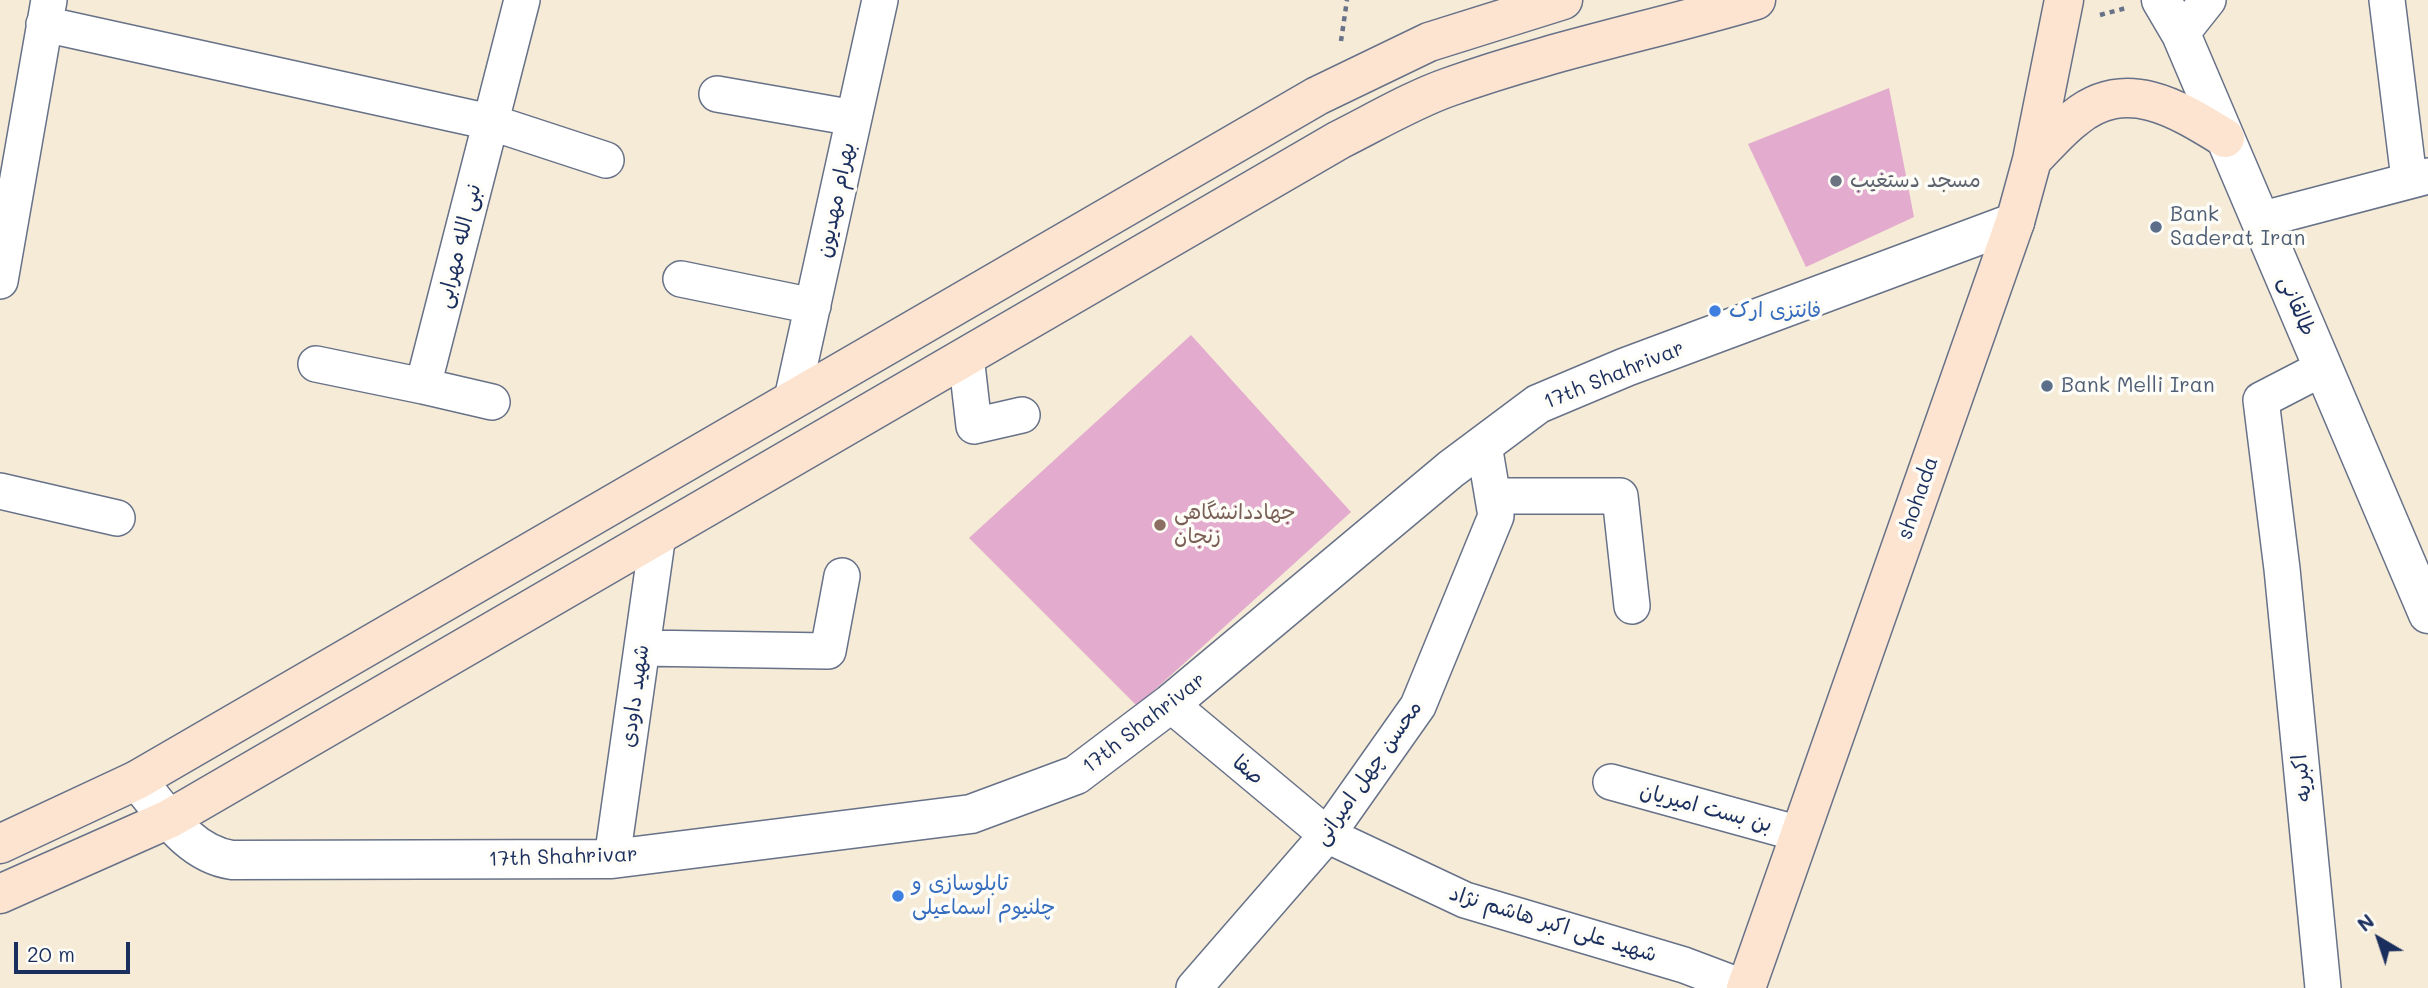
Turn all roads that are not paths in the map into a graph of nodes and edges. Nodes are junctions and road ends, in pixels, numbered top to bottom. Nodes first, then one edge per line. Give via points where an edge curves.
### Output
1 (522, 0) edge
2 (880, 0) edge
3 (1563, 0) edge
4 (1756, 0) edge
5 (2208, 0) edge
6 (2387, 0) edge
7 (2146, 3) edge
8 (47, 12) edge
9 (2062, 13) edge
10 (2181, 34) junction
11 (717, 94) dead end
12 (853, 118) junction
13 (490, 122) junction
14 (2225, 138) junction
15 (606, 160) dead end
16 (2032, 160) junction
17 (2419, 177) edge
18 (2260, 220) junction
19 (2015, 222) junction
20 (681, 279) dead end
21 (0, 281) edge
22 (813, 306) junction
23 (966, 356) junction
24 (316, 364) dead end
25 (2323, 368) junction
26 (423, 386) junction
27 (792, 399) junction
28 (492, 402) dead end
29 (1022, 415) dead end
30 (1484, 445) junction
31 (0, 491) edge
32 (1493, 496) junction
33 (117, 518) dead end
34 (658, 534) junction
35 (842, 576) dead end
36 (1632, 606) dead end
37 (2428, 614) edge
38 (642, 648) junction
39 (1170, 705) junction
40 (137, 780) junction
41 (1611, 782) dead end
42 (169, 819) junction
43 (1800, 834) junction
44 (1326, 835) junction
45 (0, 844) edge
46 (612, 859) junction
47 (0, 894) edge
48 (1194, 988) edge
49 (1745, 988) edge
50 (2323, 988) edge

1 - 13 street, نبی الله مهرابی
2 - 12 street, بهرام مهدیون
3 - 27 main road via 1429,42 1317,96
4 - 23 main road via 1557,53 1447,88 1339,140
5 - 10 street
6 - 17 street
7 - 10 street, طالقانی
8 - 13 street
8 - 21 street
9 - 16 main road, shohada
10 - 14 street, طالقانی
11 - 12 street
12 - 22 street, بهرام مهدیون
13 - 15 street
13 - 26 street, نبی الله مهرابی
14 - 16 main road via 2180,110 2148,98 2112,99 2076,116
14 - 18 street, طالقانی
16 - 19 main road, shohada
17 - 18 street
18 - 25 street, طالقانی
19 - 30 street, 17th Shahrivar via 1626,367 1538,404
19 - 43 main road, shohada
20 - 22 street
22 - 27 street, بهرام مهدیون
23 - 29 street via 974,426
23 - 34 main road
24 - 26 street
25 - 37 street, طالقانی
25 - 50 street, اکبریه via 2261,400
26 - 28 street
27 - 40 main road
30 - 32 street, محسن چهل امیرانی
30 - 39 street, 17th Shahrivar
31 - 33 street
32 - 36 street via 1620,496
32 - 44 street, محسن چهل امیرانی via 1496,516 1418,706
34 - 38 street, شهید داودی
34 - 42 main road
35 - 38 street via 828,651
38 - 46 street, شهید داودی
39 - 44 street, صفا
39 - 46 street, 17th Shahrivar via 1076,775 971,814
40 - 42 street, 17th Shahrivar
40 - 45 main road
41 - 43 street, بن بست امیریان
42 - 46 street, 17th Shahrivar via 194,845 217,858 232,860
42 - 47 main road
43 - 49 main road, shohada
44 - 48 street, محسن چهل امیرانی
44 - 49 street, شهید علی اکبر هاشم نژاد via 1465,900 1684,965

